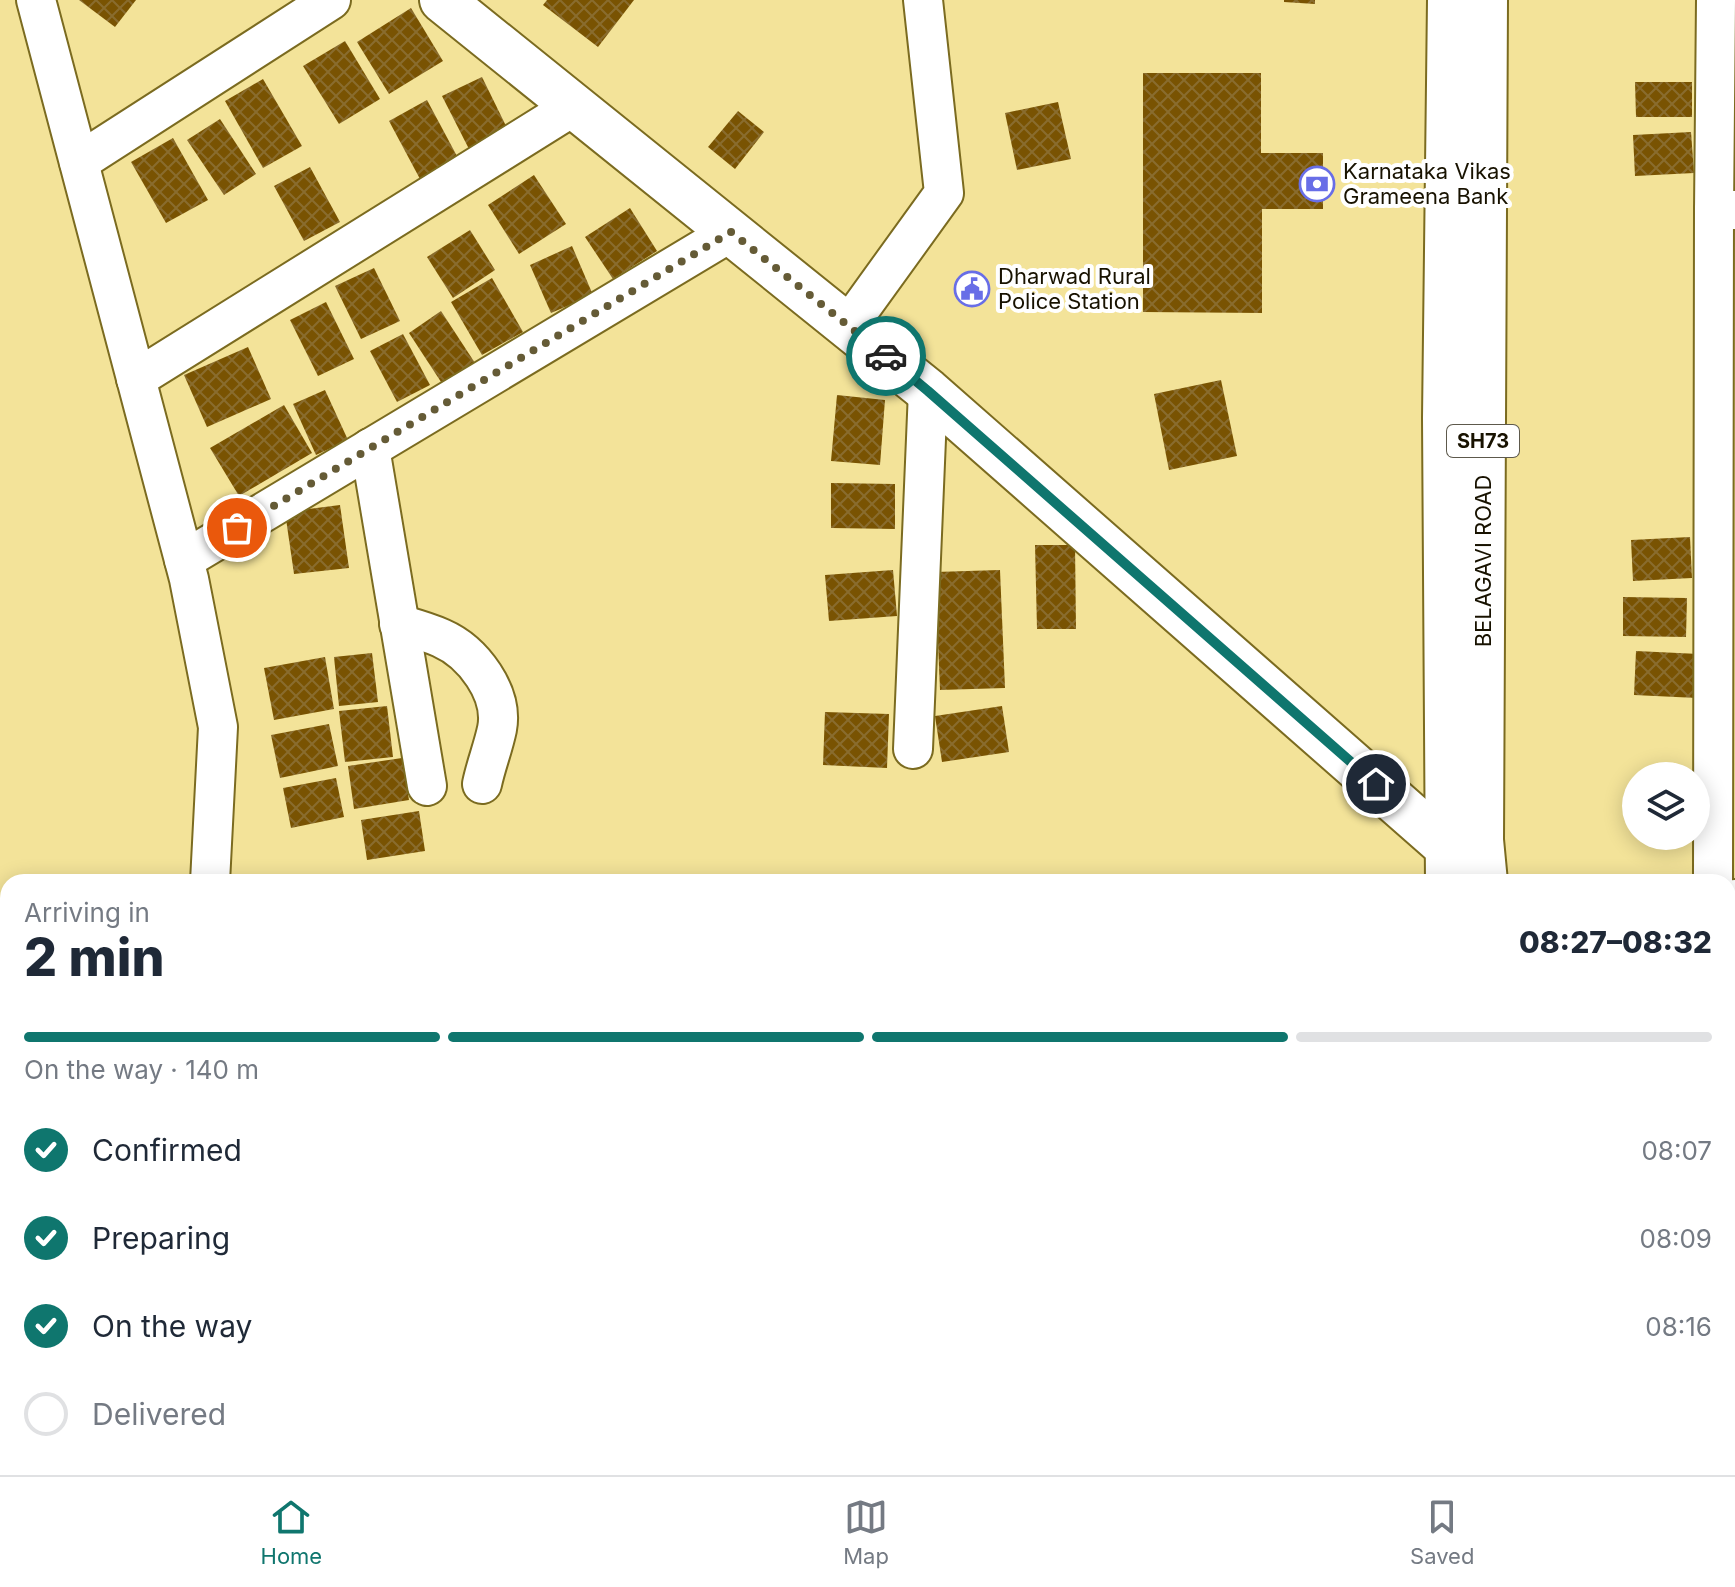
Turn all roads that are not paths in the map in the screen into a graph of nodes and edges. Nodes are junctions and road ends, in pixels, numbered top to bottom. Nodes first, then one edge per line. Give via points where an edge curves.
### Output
1 (36, 0) edge
2 (331, 0) edge
3 (442, 0) edge
4 (923, 0) edge
5 (1450, 0) edge
6 (1485, 0) edge
7 (1716, 0) edge
8 (574, 106) junction
9 (79, 162) junction
10 (1724, 210) edge
11 (731, 232) junction
12 (848, 326) junction
13 (136, 379) junction
14 (928, 391) junction
15 (370, 448) junction
16 (184, 560) junction
17 (399, 624) junction
18 (913, 749) dead end
19 (482, 784) dead end
20 (427, 786) dead end
21 (1447, 864) edge
22 (210, 874) edge
23 (1484, 874) edge
24 (1727, 874) edge

1 - 9 street
2 - 9 street
3 - 8 main road
4 - 12 street via 944,193
5 - 21 main road
6 - 23 main road, BELAGAVI ROAD / SH73
7 - 10 street
8 - 11 main road
8 - 13 street
9 - 13 street
10 - 24 street
11 - 12 main road
11 - 15 street
12 - 14 main road
13 - 16 street
14 - 18 street
14 - 21 main road
15 - 16 street
15 - 17 street
16 - 22 street via 218,727
17 - 19 street via 444,639 480,668 496,701 498,727
17 - 20 street

